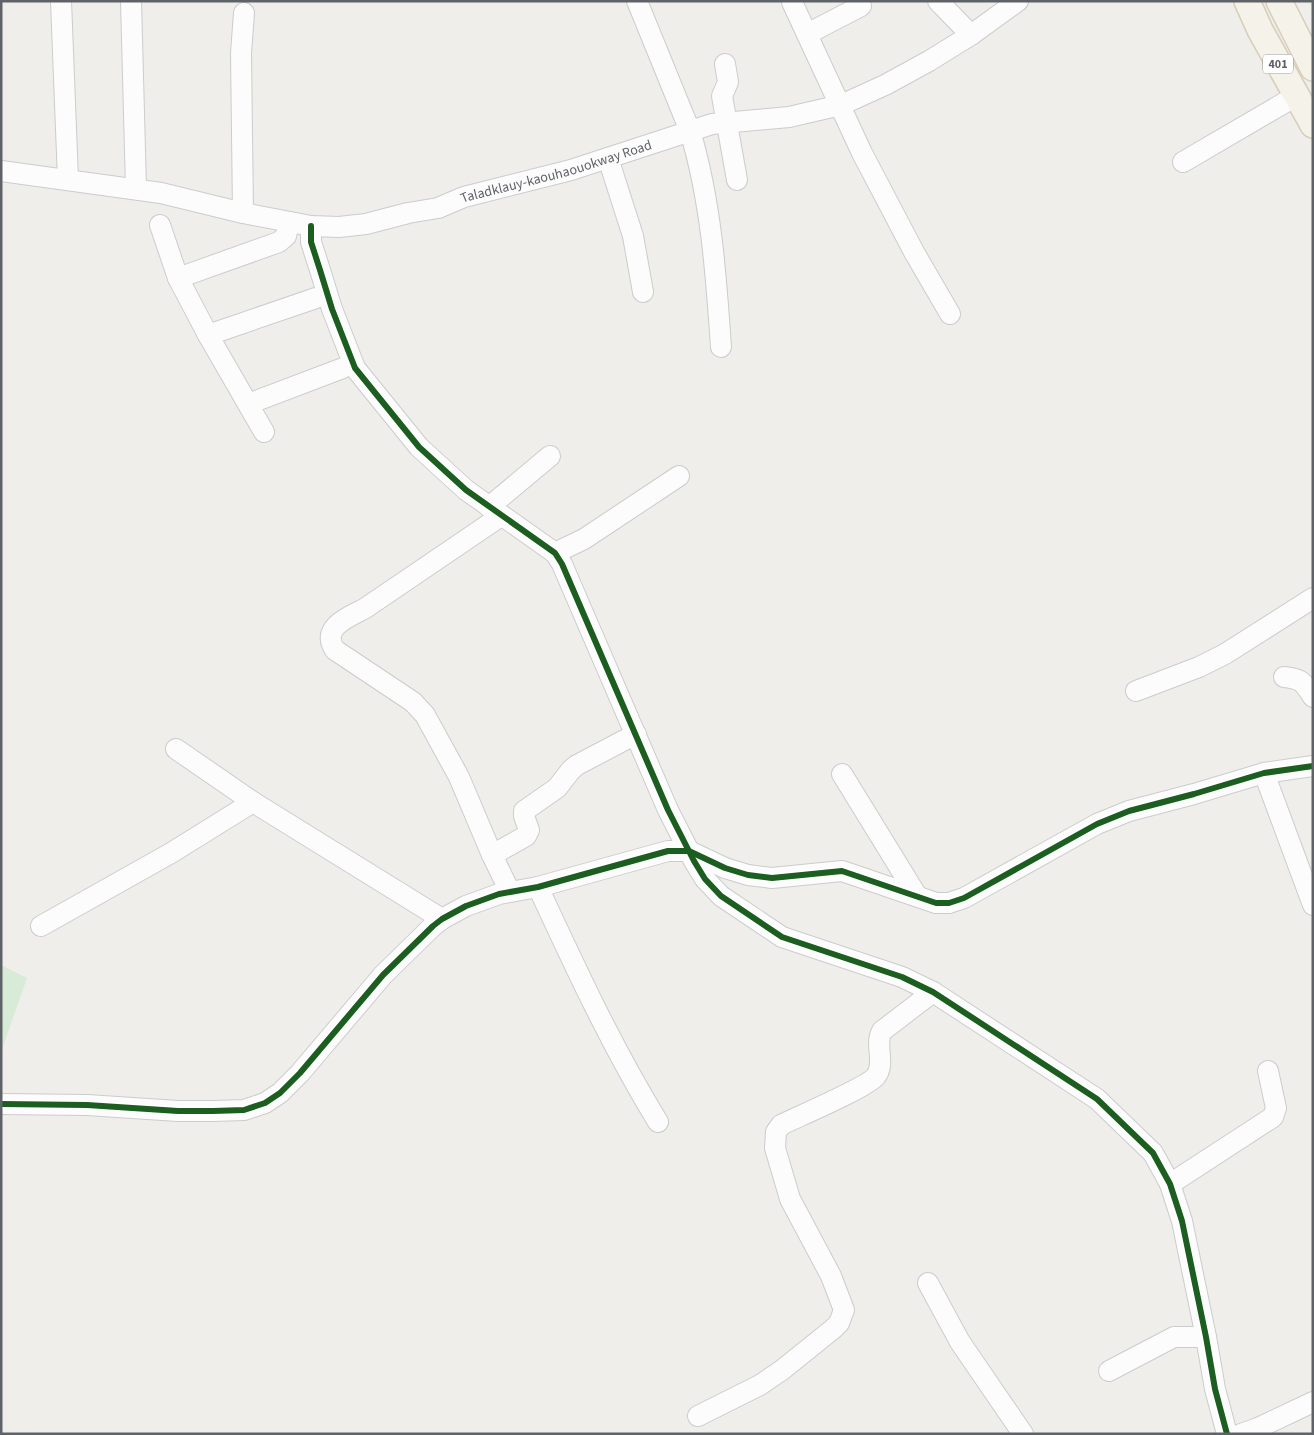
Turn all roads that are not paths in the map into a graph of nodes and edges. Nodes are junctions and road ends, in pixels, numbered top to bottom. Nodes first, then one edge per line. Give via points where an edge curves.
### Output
1 (61, 1) edge
2 (131, 1) edge
3 (637, 1) edge
4 (938, 1) edge
5 (1018, 1) edge
6 (1247, 1) edge
7 (1279, 1) edge
8 (792, 2) edge
9 (861, 6) dead end
10 (244, 13) dead end
11 (807, 34) junction
12 (970, 36) junction
13 (724, 64) dead end
14 (1313, 68) edge
15 (1296, 96) junction
16 (841, 105) junction
17 (727, 123) junction
18 (1313, 125) edge
19 (690, 132) junction
20 (608, 158) junction
21 (1183, 162) dead end
22 (1, 171) edge
23 (68, 180) junction
24 (737, 180) dead end
25 (136, 189) junction
26 (243, 213) junction
27 (289, 223) junction
28 (160, 225) dead end
29 (311, 226) junction
30 (178, 278) junction
31 (643, 292) dead end
32 (316, 298) dead end
33 (950, 314) dead end
34 (208, 335) junction
35 (721, 347) dead end
36 (343, 368) dead end
37 (248, 404) junction
38 (264, 432) dead end
39 (550, 456) dead end
40 (679, 476) dead end
41 (495, 511) junction
42 (556, 553) junction
43 (1313, 598) edge
44 (1284, 677) dead end
45 (1136, 691) dead end
46 (1313, 697) edge
47 (636, 734) junction
48 (176, 749) dead end
49 (1313, 766) edge
50 (1264, 773) junction
51 (842, 774) dead end
52 (253, 802) junction
53 (689, 851) junction
54 (492, 855) junction
55 (538, 887) junction
56 (510, 892) junction
57 (916, 896) junction
58 (1313, 904) edge
59 (442, 919) junction
60 (41, 926) dead end
61 (933, 992) junction
62 (1268, 1071) dead end
63 (1, 1104) edge
64 (658, 1122) dead end
65 (1170, 1184) junction
66 (928, 1283) dead end
67 (1206, 1337) junction
68 (1109, 1371) dead end
69 (1312, 1397) edge
70 (698, 1416) dead end
71 (1023, 1434) edge
72 (1227, 1434) edge
73 (1241, 1434) edge

1 - 23 street
2 - 25 street
3 - 19 street
4 - 12 street
5 - 12 street, Taladklauy-kaouhaouokway Road
6 - 15 main road, 401
7 - 14 main road, 401
8 - 11 street
9 - 11 street
10 - 26 street via 241,53
11 - 16 street
12 - 16 street, Taladklauy-kaouhaouokway Road via 885,86
13 - 17 street via 728,82 722,96
15 - 18 main road, 401
15 - 21 street
16 - 17 street, Taladklauy-kaouhaouokway Road via 789,117
16 - 33 street via 862,153
17 - 19 street, Taladklauy-kaouhaouokway Road via 712,124
17 - 24 street
19 - 20 street, Taladklauy-kaouhaouokway Road
19 - 35 street via 708,213
20 - 29 street, Taladklauy-kaouhaouokway Road via 464,197 438,208 366,224
20 - 31 street via 634,236
22 - 23 street, Taladklauy-kaouhaouokway Road
23 - 25 street, Taladklauy-kaouhaouokway Road
25 - 26 street, Taladklauy-kaouhaouokway Road
26 - 27 street, Taladklauy-kaouhaouokway Road
27 - 29 street, Taladklauy-kaouhaouokway Road
27 - 30 street via 286,236 279,242
28 - 30 street
29 - 41 street via 314,252 355,368 419,447 466,490
30 - 34 street
32 - 34 street
34 - 37 street
36 - 37 street
37 - 38 street
39 - 41 street
40 - 42 street via 584,539
41 - 42 street
41 - 54 street via 364,609 343,620 330,638 335,650 413,702 425,715 459,778
42 - 47 street
43 - 45 street via 1225,654
44 - 46 street via 1297,678
47 - 53 street
47 - 54 street via 577,764 557,788 524,811 530,830 526,836
48 - 52 street
49 - 50 street
50 - 57 street via 1130,811 1096,824 964,898 936,903
50 - 58 street
51 - 57 street
52 - 59 street
52 - 60 street via 171,853
53 - 55 street via 668,851
53 - 57 street via 748,875 772,878 842,871
53 - 61 street via 705,878 721,896 782,937 902,977
54 - 56 street
55 - 56 street
55 - 64 street via 631,1077
56 - 59 street via 473,903
59 - 63 street via 383,975 300,1073 280,1093 265,1102 244,1110 213,1111
61 - 65 street via 1098,1099 1153,1153
61 - 70 street via 882,1031 876,1076 781,1125 776,1132 775,1148 790,1199 831,1276 844,1310 839,1323 767,1380
62 - 65 street via 1276,1108 1273,1117
65 - 67 street via 1182,1221
66 - 71 street via 960,1342
67 - 68 street via 1174,1337
67 - 72 street
69 - 73 street via 1258,1428

